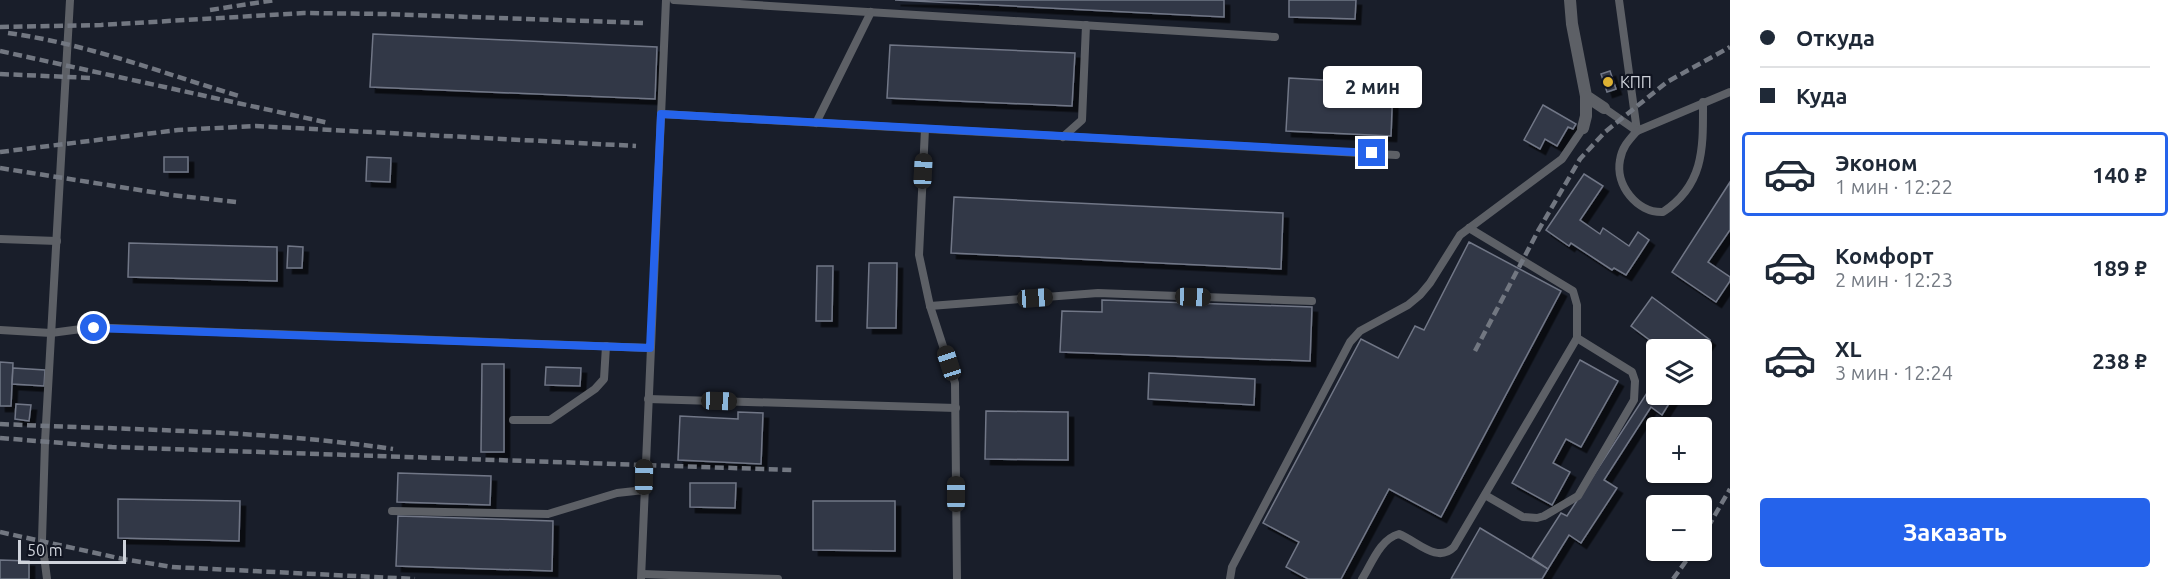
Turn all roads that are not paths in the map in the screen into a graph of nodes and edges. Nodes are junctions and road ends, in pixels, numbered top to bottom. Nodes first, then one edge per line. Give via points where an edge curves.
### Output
1 (70, 0) edge
2 (666, 0) edge
3 (674, 0) edge
4 (1570, 0) edge
5 (1618, 0) edge
6 (871, 12) junction
7 (1086, 25) junction
8 (1275, 37) dead end
9 (1730, 92) edge
10 (1586, 96) junction
11 (1703, 102) junction
12 (1604, 108) joint
13 (661, 114) junction
14 (816, 123) junction
15 (1583, 128) joint
16 (925, 129) junction
17 (1637, 131) junction
18 (1063, 137) junction
19 (1396, 155) dead end
20 (1469, 228) junction
21 (0, 239) edge
22 (57, 241) junction
23 (1312, 301) dead end
24 (930, 306) junction
25 (0, 330) edge
26 (51, 333) junction
27 (1577, 338) junction
28 (606, 346) junction
29 (650, 348) junction
30 (648, 399) junction
31 (956, 408) junction
32 (513, 420) dead end
33 (644, 490) junction
34 (1485, 495) junction
35 (392, 511) dead end
36 (641, 577) edge
37 (47, 579) edge
38 (778, 579) edge
39 (957, 579) edge
40 (1230, 579) edge
41 (1362, 579) edge

1 - 22 lane
2 - 13 lane
3 - 6 lane
4 - 10 street
5 - 17 lane
6 - 7 lane
6 - 14 lane
7 - 8 lane
7 - 18 lane via 1082,120
9 - 11 lane
10 - 12 street
10 - 15 street
11 - 17 lane
11 - 17 lane via 1700,166 1683,195 1663,212 1640,206 1624,186 1619,162 1626,142
12 - 17 lane
13 - 14 lane
13 - 29 lane
14 - 16 lane
15 - 20 lane via 1562,159
16 - 18 lane
16 - 24 lane via 919,255
18 - 19 lane
20 - 27 lane via 1574,291
20 - 40 lane via 1454,243 1420,295 1360,331 1350,342 1232,567
21 - 22 lane
22 - 26 lane
23 - 24 lane via 1098,293
24 - 31 lane via 955,383
25 - 26 lane
26 - 28 lane via 111,328
26 - 37 lane via 42,540
27 - 34 lane
27 - 34 lane via 1628,368 1635,381 1634,400 1595,468 1578,496 1537,518 1523,517
28 - 29 lane
28 - 32 lane via 604,379 595,389 550,420
29 - 30 lane
30 - 31 lane
30 - 33 lane
31 - 39 lane
33 - 35 lane via 617,493 563,511 534,515
33 - 36 lane
34 - 41 lane via 1449,553 1433,552 1399,534 1390,536
36 - 38 lane

